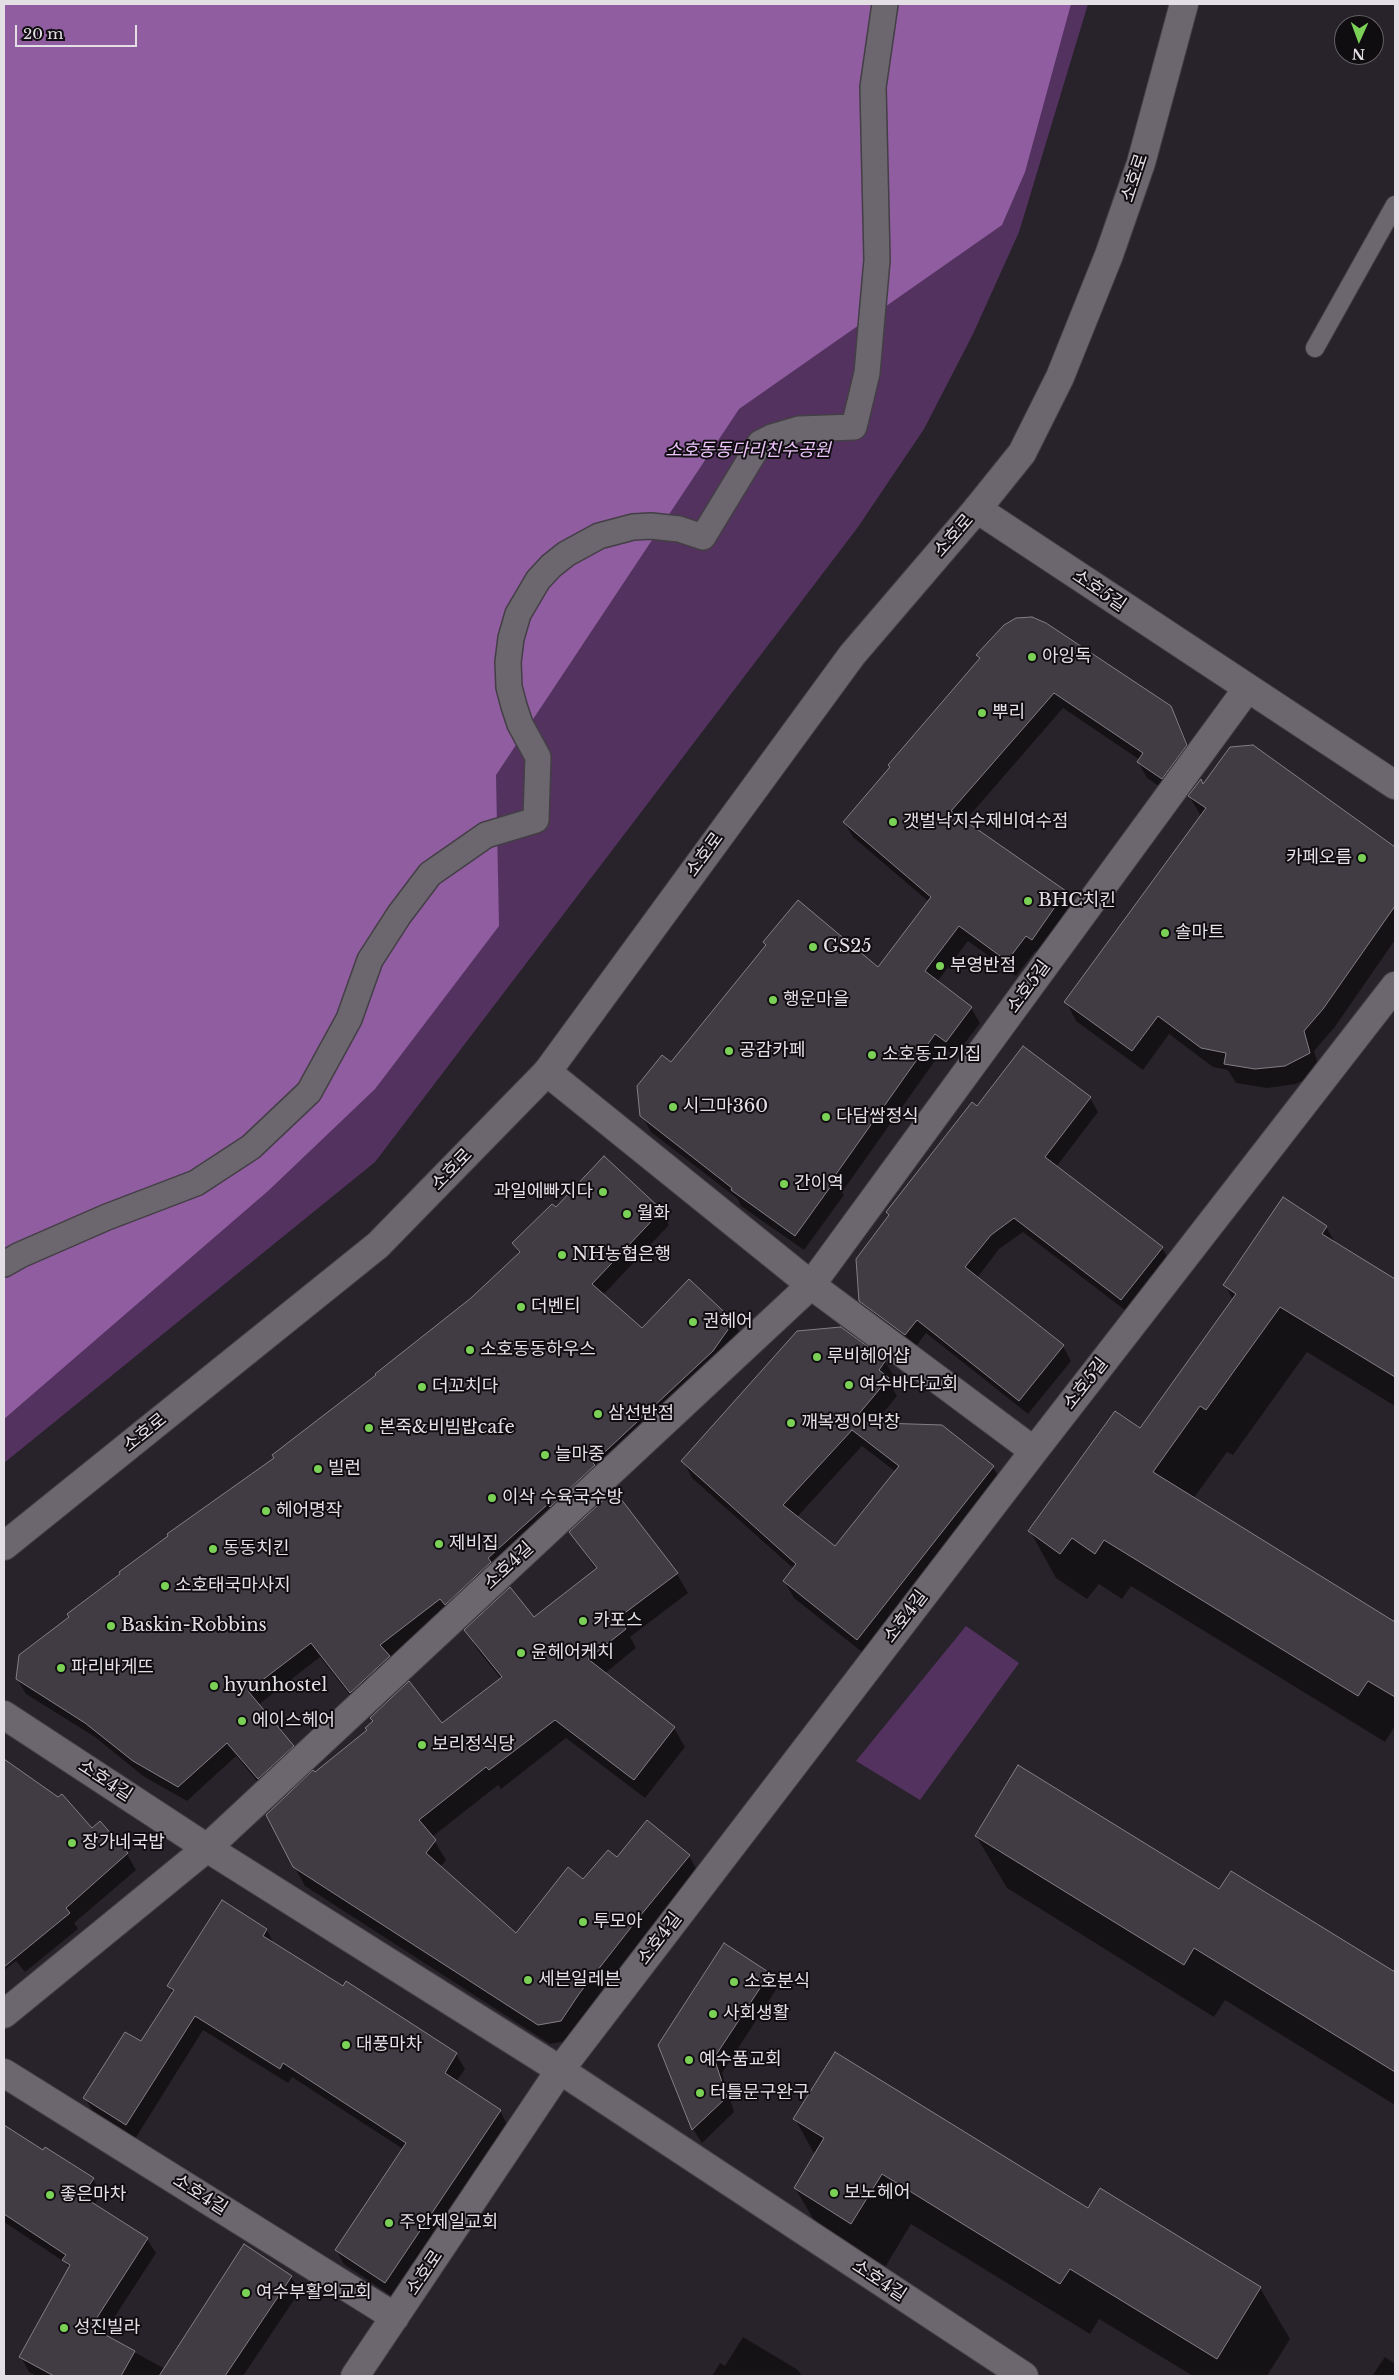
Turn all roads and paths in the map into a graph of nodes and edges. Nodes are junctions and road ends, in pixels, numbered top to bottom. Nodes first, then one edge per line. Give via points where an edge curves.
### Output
1 (886, 4) edge
2 (1184, 4) edge
3 (1395, 205) edge
4 (1315, 348) dead end
5 (977, 509) junction
6 (1247, 689) junction
7 (1395, 785) edge
8 (1395, 986) edge
9 (547, 1072) junction
10 (4, 1264) edge
11 (811, 1285) junction
12 (1034, 1451) junction
13 (4, 1546) edge
14 (4, 1715) edge
15 (206, 1848) junction
16 (4, 2014) edge
17 (560, 2070) junction
18 (4, 2073) edge
19 (396, 2317) junction
20 (355, 2376) edge
21 (1024, 2376) edge

1 - 10 street via 873,88 877,260 867,373 854,427 799,429 760,443 703,537 680,529 633,527 599,536 551,566 528,594 518,614 508,662 514,706 538,757 536,820 486,835 430,874 398,915 370,960 348,1019 309,1092 251,1147 196,1183 107,1217
2 - 5 street, 소호로 via 1141,163 1109,255 1060,377 1022,452
3 - 4 lane
5 - 6 street, 소호5길
5 - 9 street, 소호로 via 852,655
6 - 7 street, 소호5길
6 - 11 street, 소호5길
8 - 12 street, 소호5길
9 - 11 street
9 - 13 street, 소호로 via 378,1245
11 - 12 street
11 - 15 street, 소호4길
12 - 17 street, 소호4길
14 - 15 street, 소호4길
15 - 16 street, 소호4길
15 - 17 street, 소호4길
17 - 19 street, 소호로
17 - 21 street, 소호4길
18 - 19 street, 소호4길
19 - 20 street, 소호로

